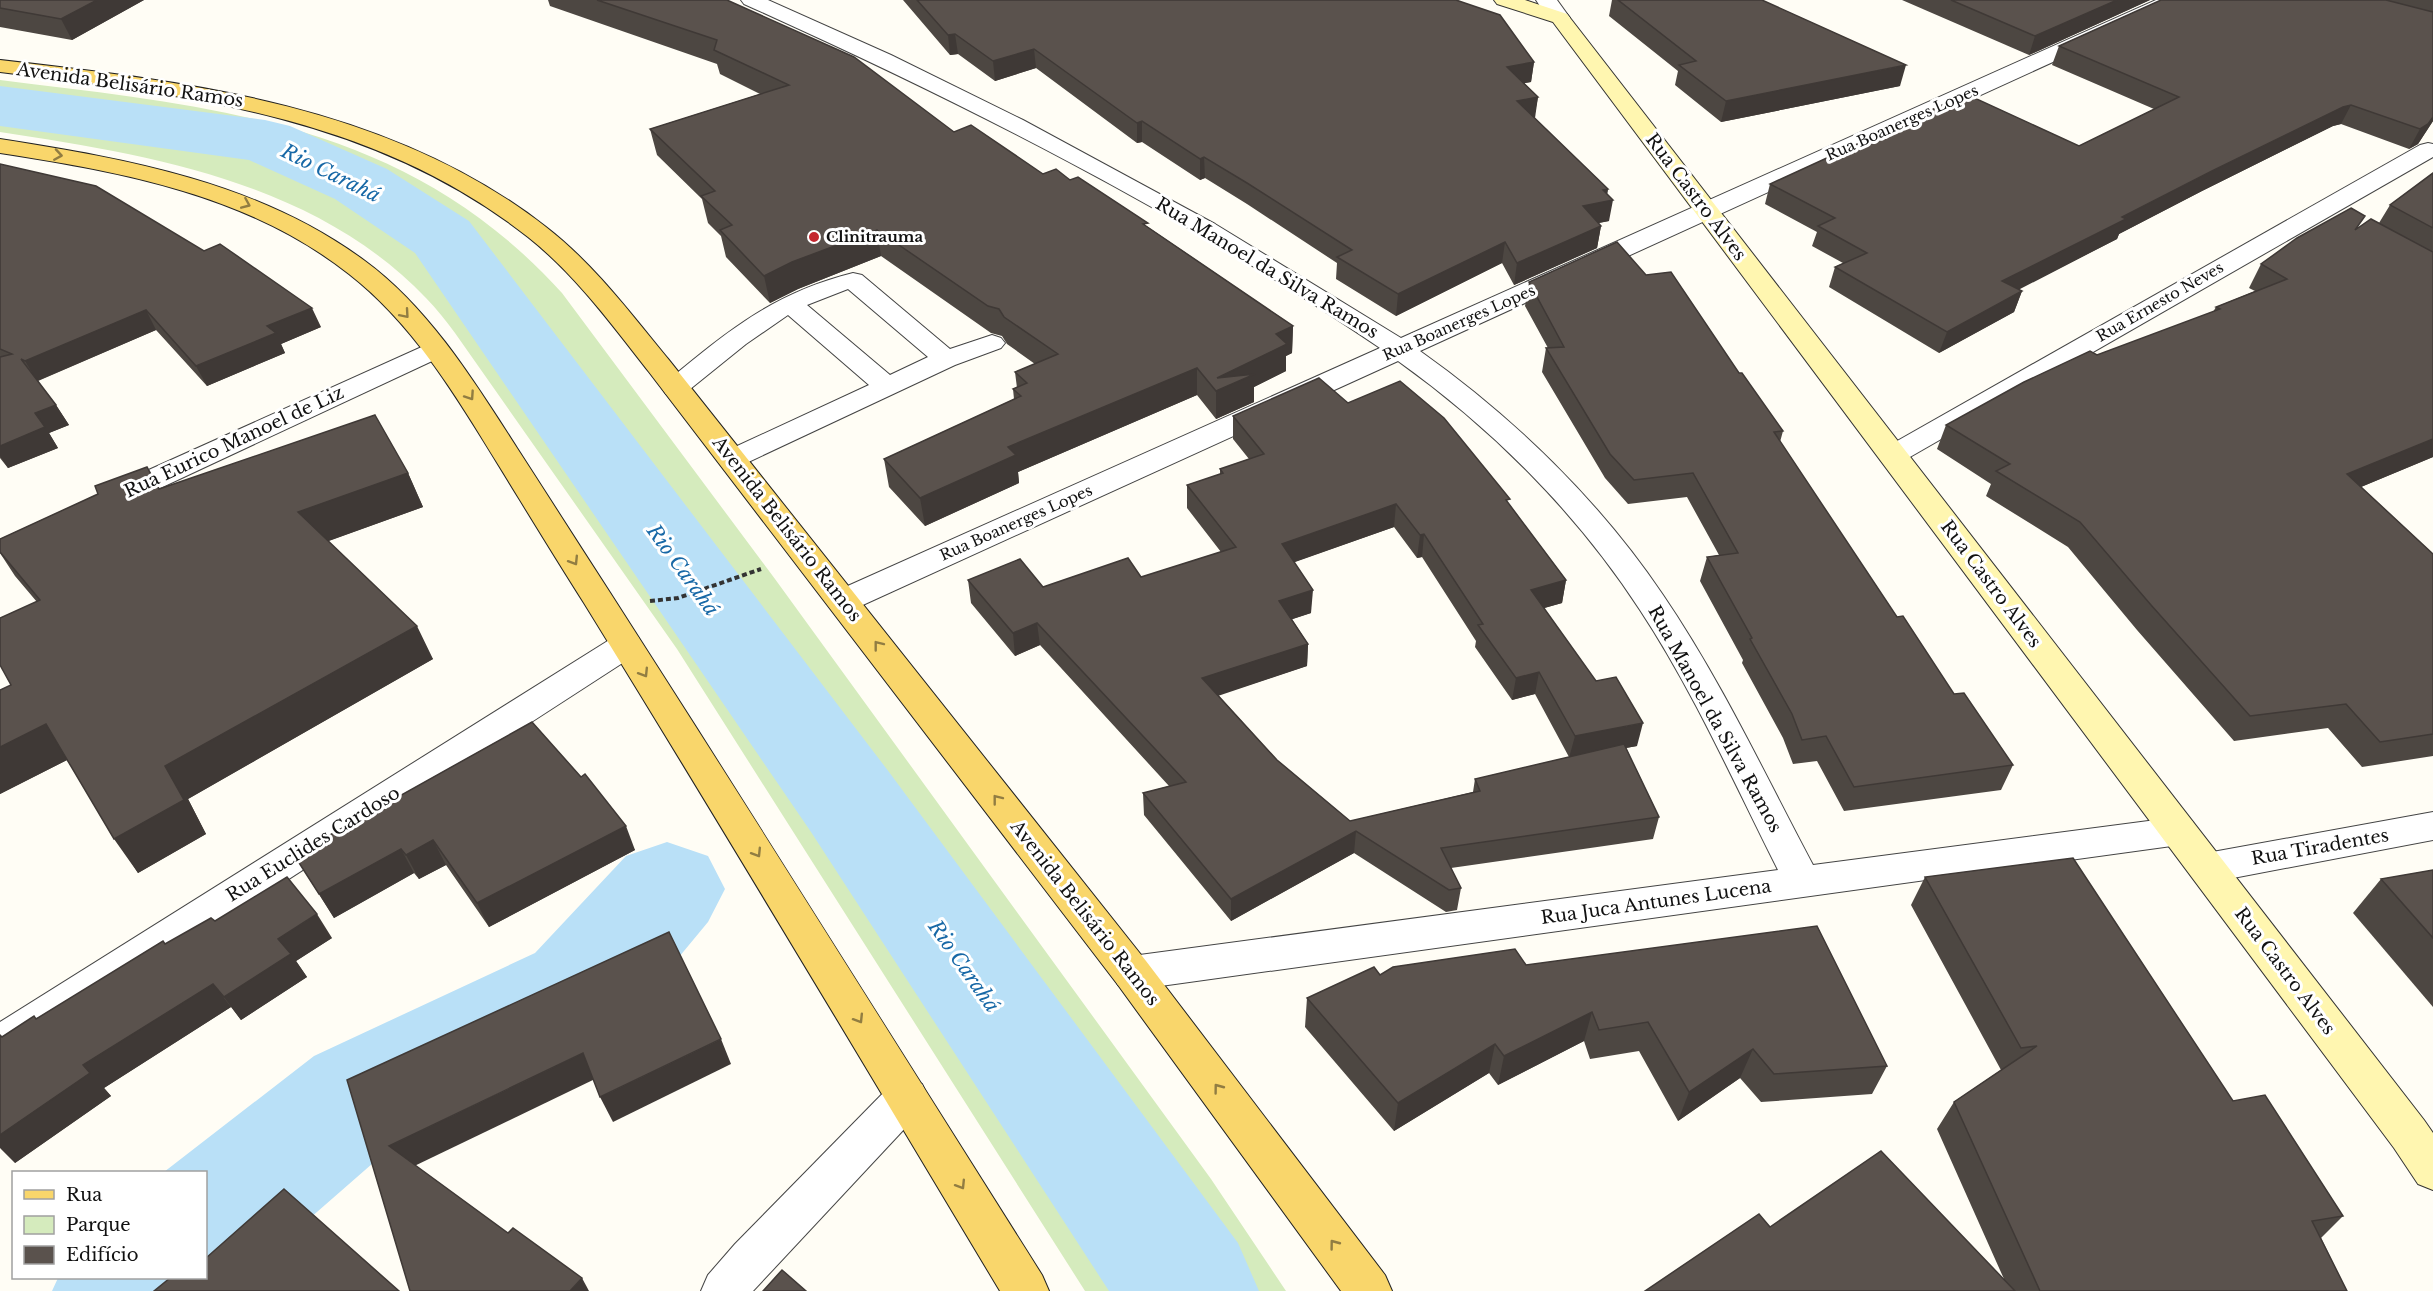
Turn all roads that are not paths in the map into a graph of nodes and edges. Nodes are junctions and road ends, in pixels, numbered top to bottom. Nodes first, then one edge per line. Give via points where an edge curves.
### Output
1 (751, 0) edge
2 (1504, 0) edge
3 (2173, 0) edge
4 (1553, 9) edge
5 (0, 66) edge
6 (0, 146) edge
7 (2428, 150) dead end
8 (1707, 211) junction
9 (791, 304) junction
10 (992, 343) dead end
11 (435, 349) junction
12 (1401, 349) junction
13 (946, 359) junction
14 (887, 386) junction
15 (675, 388) junction
16 (1893, 455) junction
17 (732, 459) junction
18 (87, 510) edge
19 (843, 601) junction
20 (626, 645) junction
21 (2433, 826) edge
22 (2179, 831) junction
23 (2206, 868) junction
24 (1803, 882) junction
25 (1132, 973) junction
26 (0, 1044) edge
27 (907, 1097) junction
28 (2421, 1147) edge
29 (2433, 1170) edge
30 (724, 1291) edge
31 (1026, 1291) edge
32 (1369, 1291) edge

1 - 12 street, Rua Manoel da Silva Ramos via 1069,152 1197,223
2 - 4 main road
3 - 8 street, Rua Boanerges Lopes
4 - 8 main road, Rua Castro Alves
5 - 15 main road, Avenida Belisário Ramos via 195,91 273,107 354,130 423,161 482,192 538,233 591,285
6 -> 11 main road via 165,176 272,215 358,267
7 - 16 street, Rua Ernesto Neves via 2332,216
8 - 12 street, Rua Boanerges Lopes
8 - 16 main road, Rua Castro Alves
9 - 13 lane via 853,280
9 - 14 lane
9 - 15 lane via 764,316
10 - 13 lane
11 - 18 street, Rua Eurico Manoel de Liz
11 -> 20 main road via 468,393
12 - 19 street, Rua Boanerges Lopes
12 - 24 street, Rua Manoel da Silva Ramos via 1480,410 1534,461 1645,592 1700,684
13 - 14 lane
14 - 17 lane
15 - 17 main road, Avenida Belisário Ramos
16 - 22 main road, Rua Castro Alves
17 - 19 main road, Avenida Belisário Ramos
25 -> 19 main road, Avenida Belisário Ramos
20 - 26 street, Rua Euclides Cardoso
20 -> 27 main road
21 - 23 street, Rua Tiradentes
22 - 23 main road, Rua Castro Alves
22 - 24 street, Rua Juca Antunes Lucena
23 - 28 main road, Rua Castro Alves
24 - 25 street, Rua Juca Antunes Lucena
32 -> 25 main road, Avenida Belisário Ramos
27 - 30 street via 751,1258
27 -> 31 main road
28 - 29 main road, Rua Castro Alves

